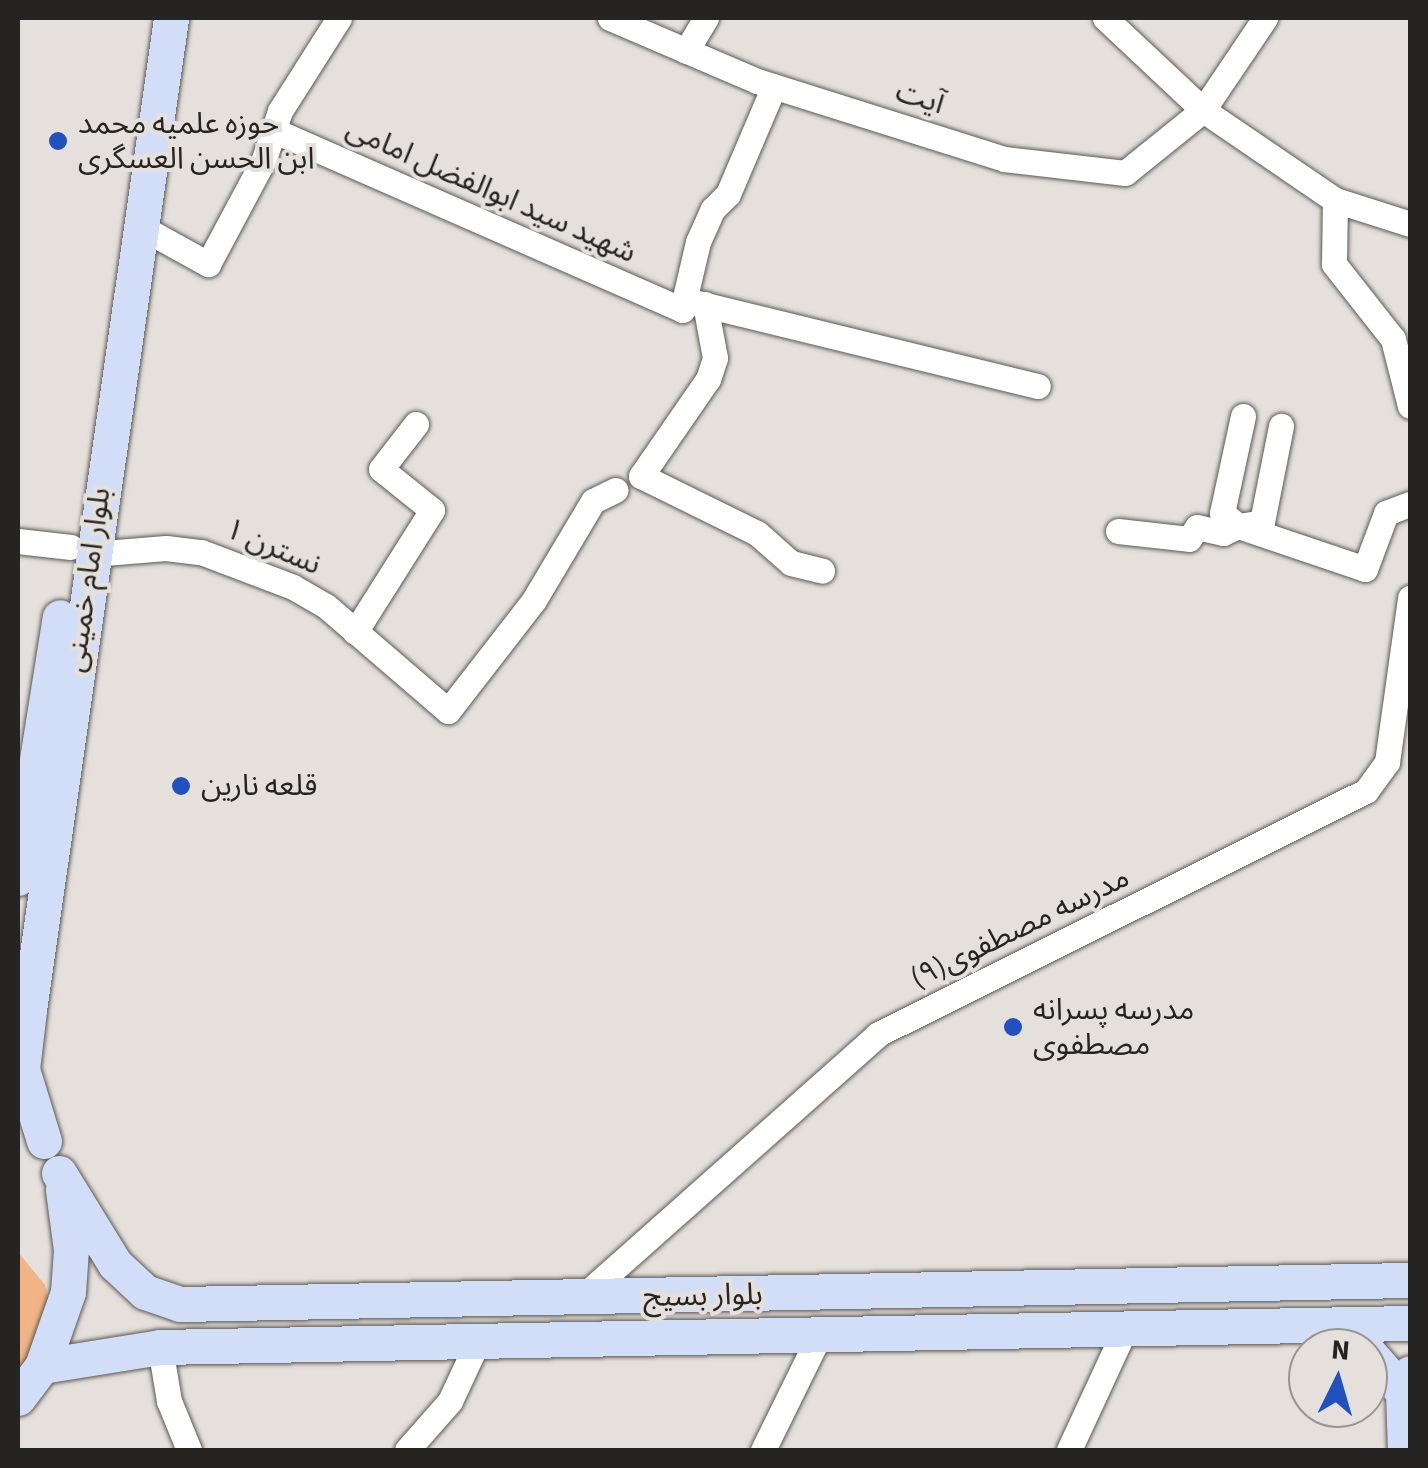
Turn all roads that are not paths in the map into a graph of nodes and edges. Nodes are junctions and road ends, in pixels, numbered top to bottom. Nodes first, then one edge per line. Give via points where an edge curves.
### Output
1 (148, 18) edge
2 (171, 18) edge
3 (339, 18) edge
4 (610, 18) edge
5 (706, 18) edge
6 (1105, 18) edge
7 (1265, 18) edge
8 (686, 51) junction
9 (774, 86) junction
10 (1203, 110) junction
11 (275, 131) junction
12 (1335, 200) junction
13 (1410, 224) edge
14 (140, 226) junction
15 (690, 305) junction
16 (1038, 386) dead end
17 (1410, 406) edge
18 (1243, 416) dead end
19 (416, 424) dead end
20 (1281, 426) dead end
21 (616, 490) dead end
22 (1410, 504) edge
23 (1238, 526) junction
24 (1118, 531) dead end
25 (18, 541) edge
26 (81, 550) junction
27 (822, 571) dead end
28 (1410, 598) edge
29 (356, 632) junction
30 (1400, 751) edge
31 (18, 878) edge
32 (18, 1115) edge
33 (52, 1157) junction
34 (1410, 1280) edge
35 (580, 1299) junction
36 (232, 1307) junction
37 (1125, 1329) junction
38 (818, 1336) junction
39 (1288, 1338) edge
40 (478, 1342) junction
41 (230, 1346) junction
42 (160, 1347) junction
43 (42, 1366) junction
44 (1407, 1383) edge
45 (18, 1398) edge
46 (189, 1450) edge
47 (408, 1450) edge
48 (764, 1450) edge
49 (1069, 1450) edge
50 (1405, 1450) edge

1 - 26 main road, بلوار امام خمینی
2 - 14 main road, بلوار امام خمینی
3 - 11 street via 280,111
4 - 8 street, آیت
5 - 8 street
6 - 10 street
7 - 10 street, آیت
8 - 9 street, آیت
9 - 10 street, آیت via 1004,159 1125,172
9 - 15 street via 728,194 712,209 698,242
10 - 12 street
11 - 14 street via 208,264
11 - 15 street, شهید سید ابوالفضل امامی
12 - 13 street
12 - 17 street via 1334,264 1393,339
14 - 26 main road, بلوار امام خمینی
15 - 16 street, شهید سید ابوالفضل امامی
15 - 27 street via 715,358 641,476 757,533 791,563
18 - 23 street via 1222,514
19 - 29 street via 381,469 432,510
20 - 23 street via 1262,522
21 - 29 street, نسترن ۱ via 593,501 534,600 448,712
22 - 23 street via 1386,514 1365,569
23 - 24 street via 1223,533 1198,528 1189,539
25 - 26 street, نسترن ۱
26 - 29 street, نسترن ۱ via 201,552 293,588
26 - 31 main road, بلوار امام خمینی
26 - 33 main road, بلوار امام خمینی via 22,1069
28 - 30 street, مدرسه مصطفوی(۹)
30 - 35 street, مدرسه مصطفوی(۹) via 1366,792 878,1034
32 - 33 main road
33 - 36 main road, بلوار بسیج via 115,1264 145,1292 180,1304
33 - 43 main road via 72,1250 58,1331
34 - 35 main road, بلوار بسیج
35 - 36 main road, بلوار بسیج
36 - 41 main road via 219,1317 218,1333
37 - 38 main road, بلوار بسیج
37 - 39 main road, بلوار بسیج
37 - 49 street
38 - 40 main road, بلوار بسیج
38 - 48 street
40 - 41 main road, بلوار بسیج
40 - 47 street via 450,1401
41 - 42 main road, بلوار بسیج
42 - 43 main road, بلوار بسیج
42 - 46 street via 169,1401
43 - 45 main road
44 - 50 main road

